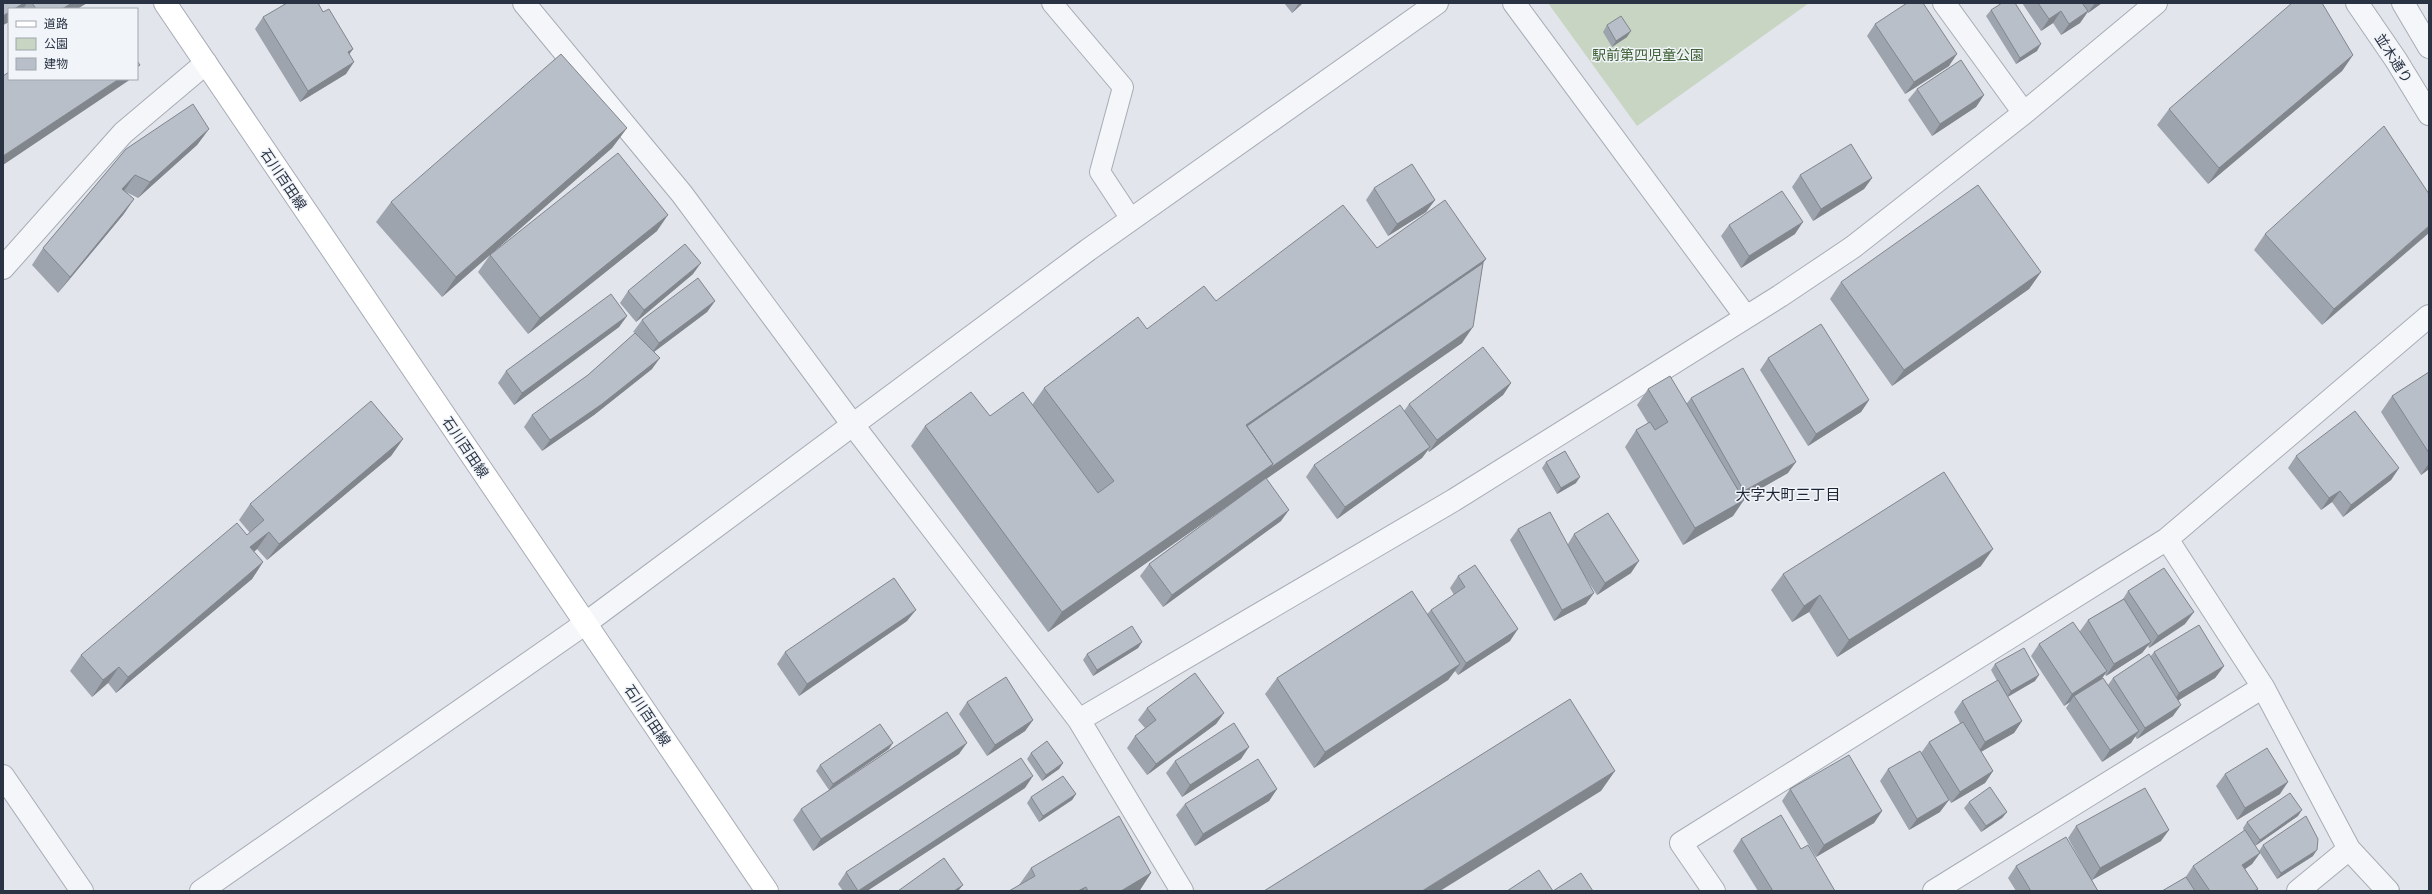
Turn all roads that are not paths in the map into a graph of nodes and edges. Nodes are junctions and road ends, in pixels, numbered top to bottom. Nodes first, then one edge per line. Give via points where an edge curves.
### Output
1 (166, 3) edge
2 (524, 3) edge
3 (1052, 3) edge
4 (1514, 3) edge
5 (1944, 3) edge
6 (2156, 3) edge
7 (2357, 3) edge
8 (2402, 3) edge
9 (1432, 5) edge
10 (2429, 47) edge
11 (206, 63) junction
12 (2024, 113) junction
13 (2429, 114) edge
14 (1132, 219) junction
15 (3, 268) edge
16 (2429, 316) edge
17 (1746, 317) junction
18 (853, 425) junction
19 (2167, 539) junction
20 (586, 623) junction
21 (2263, 687) junction
22 (1079, 720) junction
23 (3, 776) edge
24 (2349, 849) junction
25 (82, 891) edge
26 (201, 891) edge
27 (767, 891) edge
28 (1182, 891) edge
29 (1714, 891) edge
30 (1934, 891) edge
31 (2298, 891) edge
32 (2388, 891) edge

1 - 11 main road, 石川百田線
2 - 18 street via 682,194
3 - 14 lane via 1122,87 1100,172
4 - 17 street
5 - 12 street
6 - 12 street
7 - 13 street, 並木通り
8 - 10 street
9 - 14 street
11 - 15 street via 123,133
11 - 20 main road, 石川百田線
12 - 17 street via 1853,247
14 - 18 street
16 - 19 street
17 - 22 street via 1454,500
18 - 20 street
18 - 22 street
19 - 21 street
19 - 29 street via 1681,843
20 - 26 street
20 - 27 main road, 石川百田線
21 - 24 street
21 - 30 street
22 - 28 street
23 - 25 street
24 - 31 street
24 - 32 street

